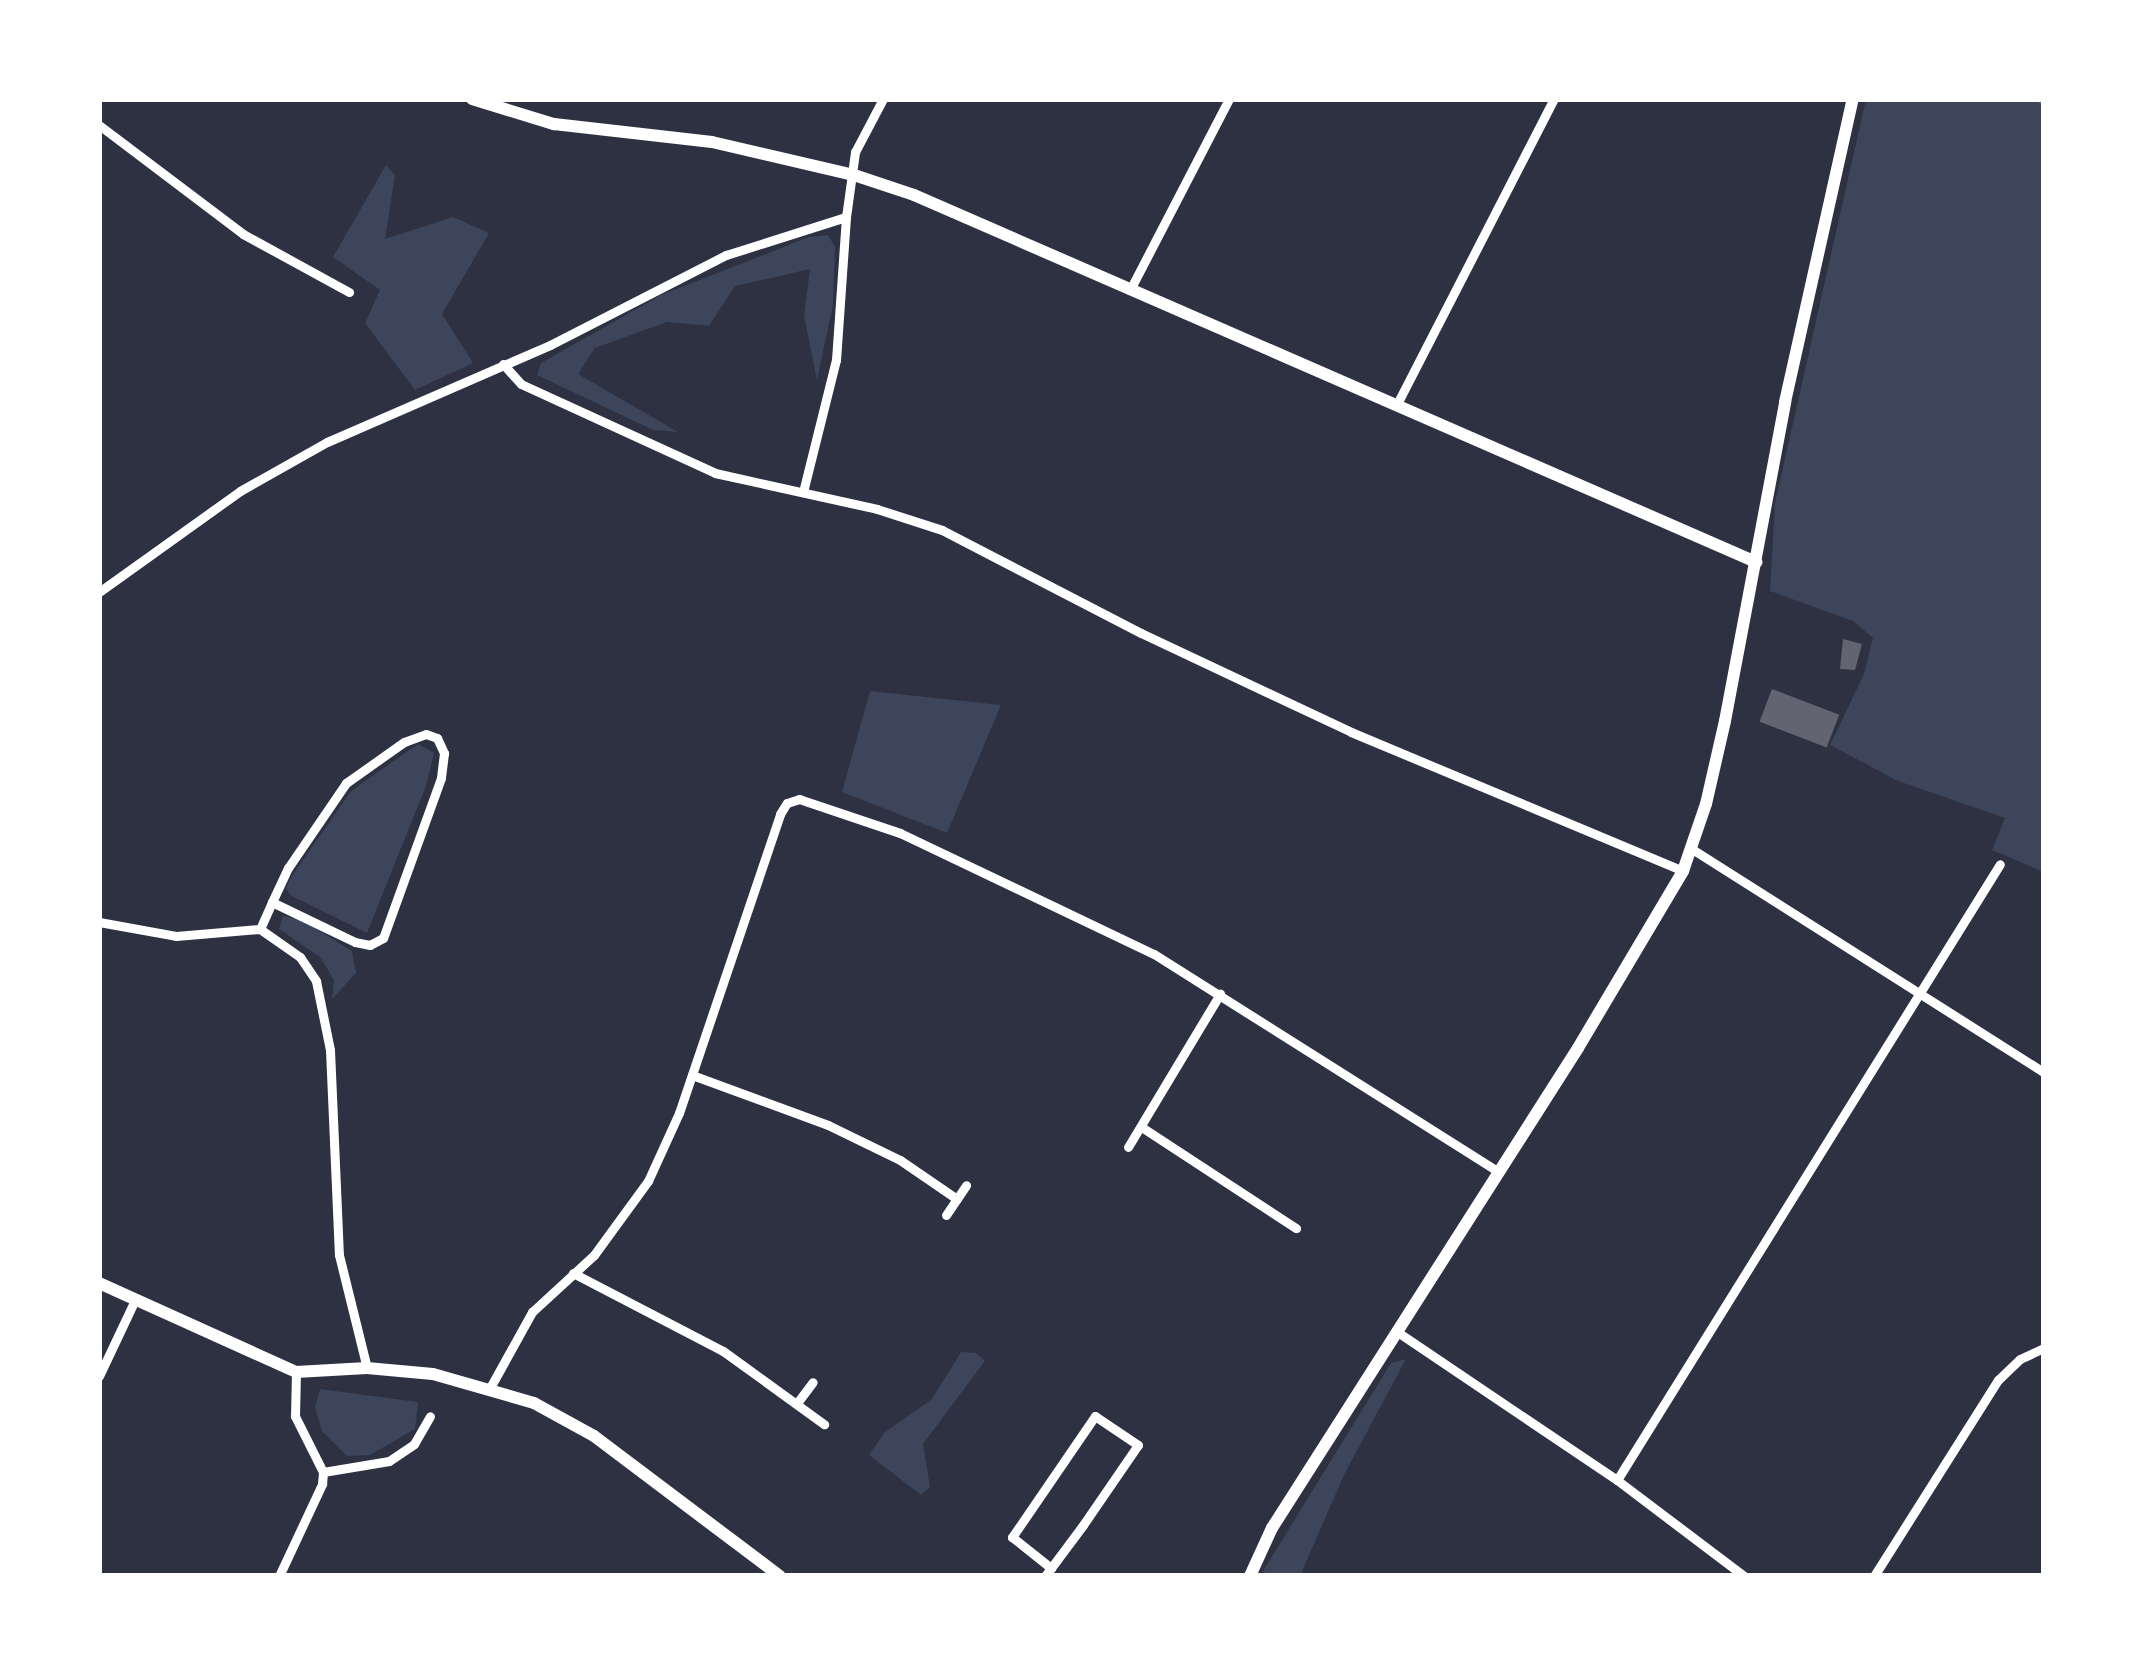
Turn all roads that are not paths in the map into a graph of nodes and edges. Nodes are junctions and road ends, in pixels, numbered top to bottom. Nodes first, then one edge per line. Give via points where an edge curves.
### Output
1 (472, 99) edge
2 (883, 99) edge
3 (1229, 99) edge
4 (1554, 99) edge
5 (1853, 99) edge
6 (499, 103) edge
7 (99, 124) edge
8 (854, 175) junction
9 (846, 218) junction
10 (1132, 286) junction
11 (349, 292) dead end
12 (503, 364) junction
13 (1397, 404) junction
14 (803, 492) junction
15 (1756, 562) junction
16 (99, 592) edge
17 (1692, 849) junction
18 (2000, 864) dead end
19 (1683, 871) junction
20 (272, 902) junction
21 (99, 922) edge
22 (260, 929) junction
23 (1220, 994) junction
24 (1920, 994) junction
25 (2044, 1072) edge
26 (692, 1075) junction
27 (1142, 1128) junction
28 (1128, 1147) dead end
29 (1499, 1172) junction
30 (966, 1185) dead end
31 (957, 1198) junction
32 (946, 1215) dead end
33 (1296, 1228) dead end
34 (573, 1274) junction
35 (99, 1283) edge
36 (135, 1300) junction
37 (1399, 1333) junction
38 (2044, 1348) edge
39 (367, 1368) junction
40 (296, 1372) junction
41 (99, 1376) edge
42 (813, 1382) dead end
43 (491, 1387) junction
44 (796, 1403) junction
45 (430, 1416) dead end
46 (824, 1424) dead end
47 (323, 1472) junction
48 (1617, 1480) junction
49 (1048, 1572) edge
50 (281, 1573) edge
51 (296, 1576) edge
52 (780, 1576) edge
53 (1250, 1576) edge
54 (1744, 1576) edge
55 (1874, 1576) edge

1 - 6 street
2 - 8 street via 855,152
3 - 10 street
4 - 13 street
5 - 15 street
6 - 8 street via 554,124 694,139
7 - 11 street via 243,234
8 - 9 street
8 - 10 street
9 - 12 street via 727,255
9 - 14 street via 836,359
10 - 13 street
12 - 14 street via 521,385 715,473
12 - 16 street via 274,470
13 - 15 street
14 - 19 street via 942,530 1351,732
15 - 17 street
17 - 19 street
17 - 24 street
18 - 24 street
19 - 29 street
20 - 20 street via 346,783 404,742 437,738 441,778 383,938 355,942
20 - 22 street
21 - 22 street via 176,936
22 - 39 street via 300,957 325,1009 339,1256
23 - 26 street via 984,871 800,799 780,814
23 - 27 street
23 - 29 street
24 - 25 street
24 - 48 street
26 - 31 street via 828,1125
26 - 34 street via 649,1181
27 - 28 street
27 - 33 street
29 - 37 street
30 - 31 street
31 - 32 street
34 - 43 street via 513,1336
34 - 44 street via 666,1317
35 - 36 street
36 - 40 street
36 - 41 street
37 - 48 street
37 - 53 street via 1272,1528
38 - 55 street via 1998,1380
39 - 40 street
39 - 43 street
40 - 47 street via 299,1430
42 - 44 street
43 - 52 street via 594,1436
44 - 46 street
45 - 47 street via 414,1444 389,1461
47 - 50 street
48 - 54 street
49 - 49 street via 1138,1445 1095,1416 1012,1537
50 - 51 street

